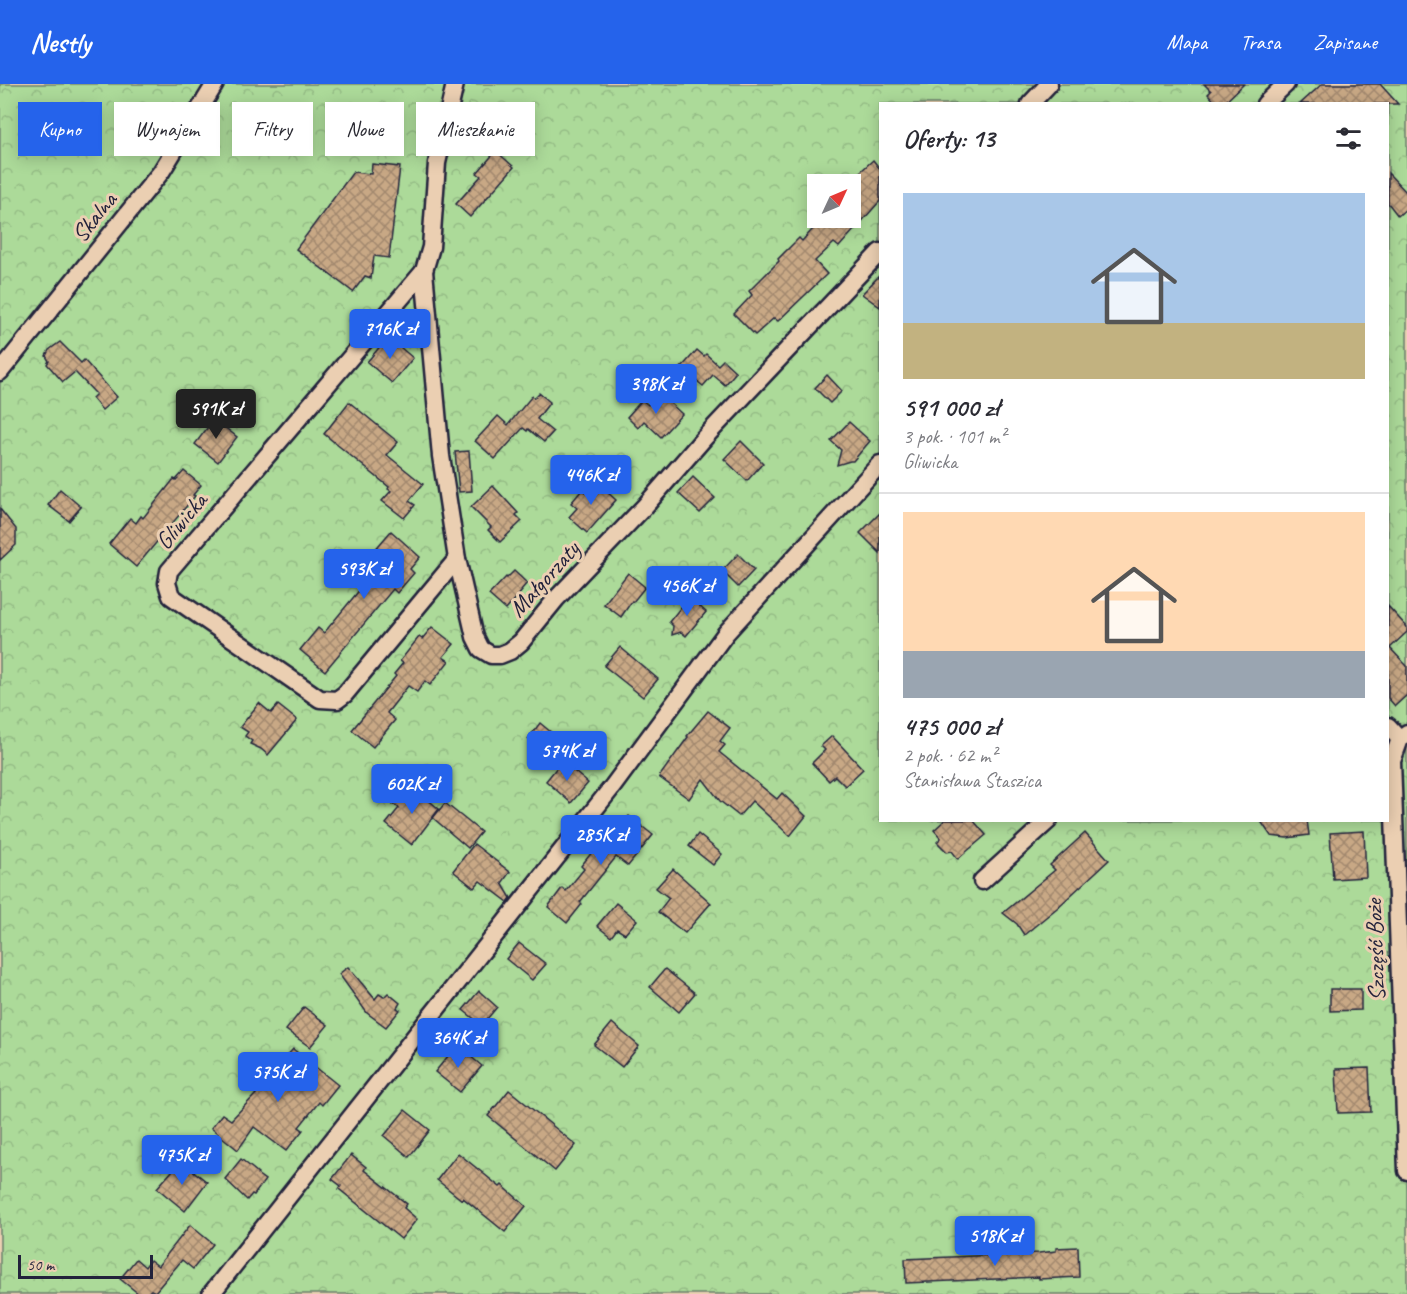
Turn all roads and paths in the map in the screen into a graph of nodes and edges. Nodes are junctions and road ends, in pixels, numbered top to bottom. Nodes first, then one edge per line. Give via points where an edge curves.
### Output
1 (215, 84) edge
2 (455, 84) edge
3 (1049, 84) edge
4 (1286, 84) edge
5 (1032, 102) edge
6 (1267, 102) edge
7 (879, 253) edge
8 (424, 271) junction
9 (0, 372) edge
10 (879, 465) edge
11 (457, 559) junction
12 (481, 649) joint
13 (1389, 727) edge
14 (1404, 736) edge
15 (1047, 822) edge
16 (982, 881) dead end
17 (1407, 1171) edge
18 (210, 1294) edge

1 - 9 street, Skalna via 161,172
2 - 8 street, Gliwicka via 437,163 431,247
3 - 5 street
4 - 6 street
7 - 12 street, Małgorzaty via 705,437 521,642 500,655 490,655
8 - 11 street, Gliwicka via 441,456
8 - 11 street, Gliwicka via 169,571 167,583 171,596 320,699 337,700
10 - 18 street via 726,633 613,786
11 - 12 street, Gliwicka
13 - 14 street
14 - 17 street, Szczęść Boże via 1392,761
15 - 16 street

